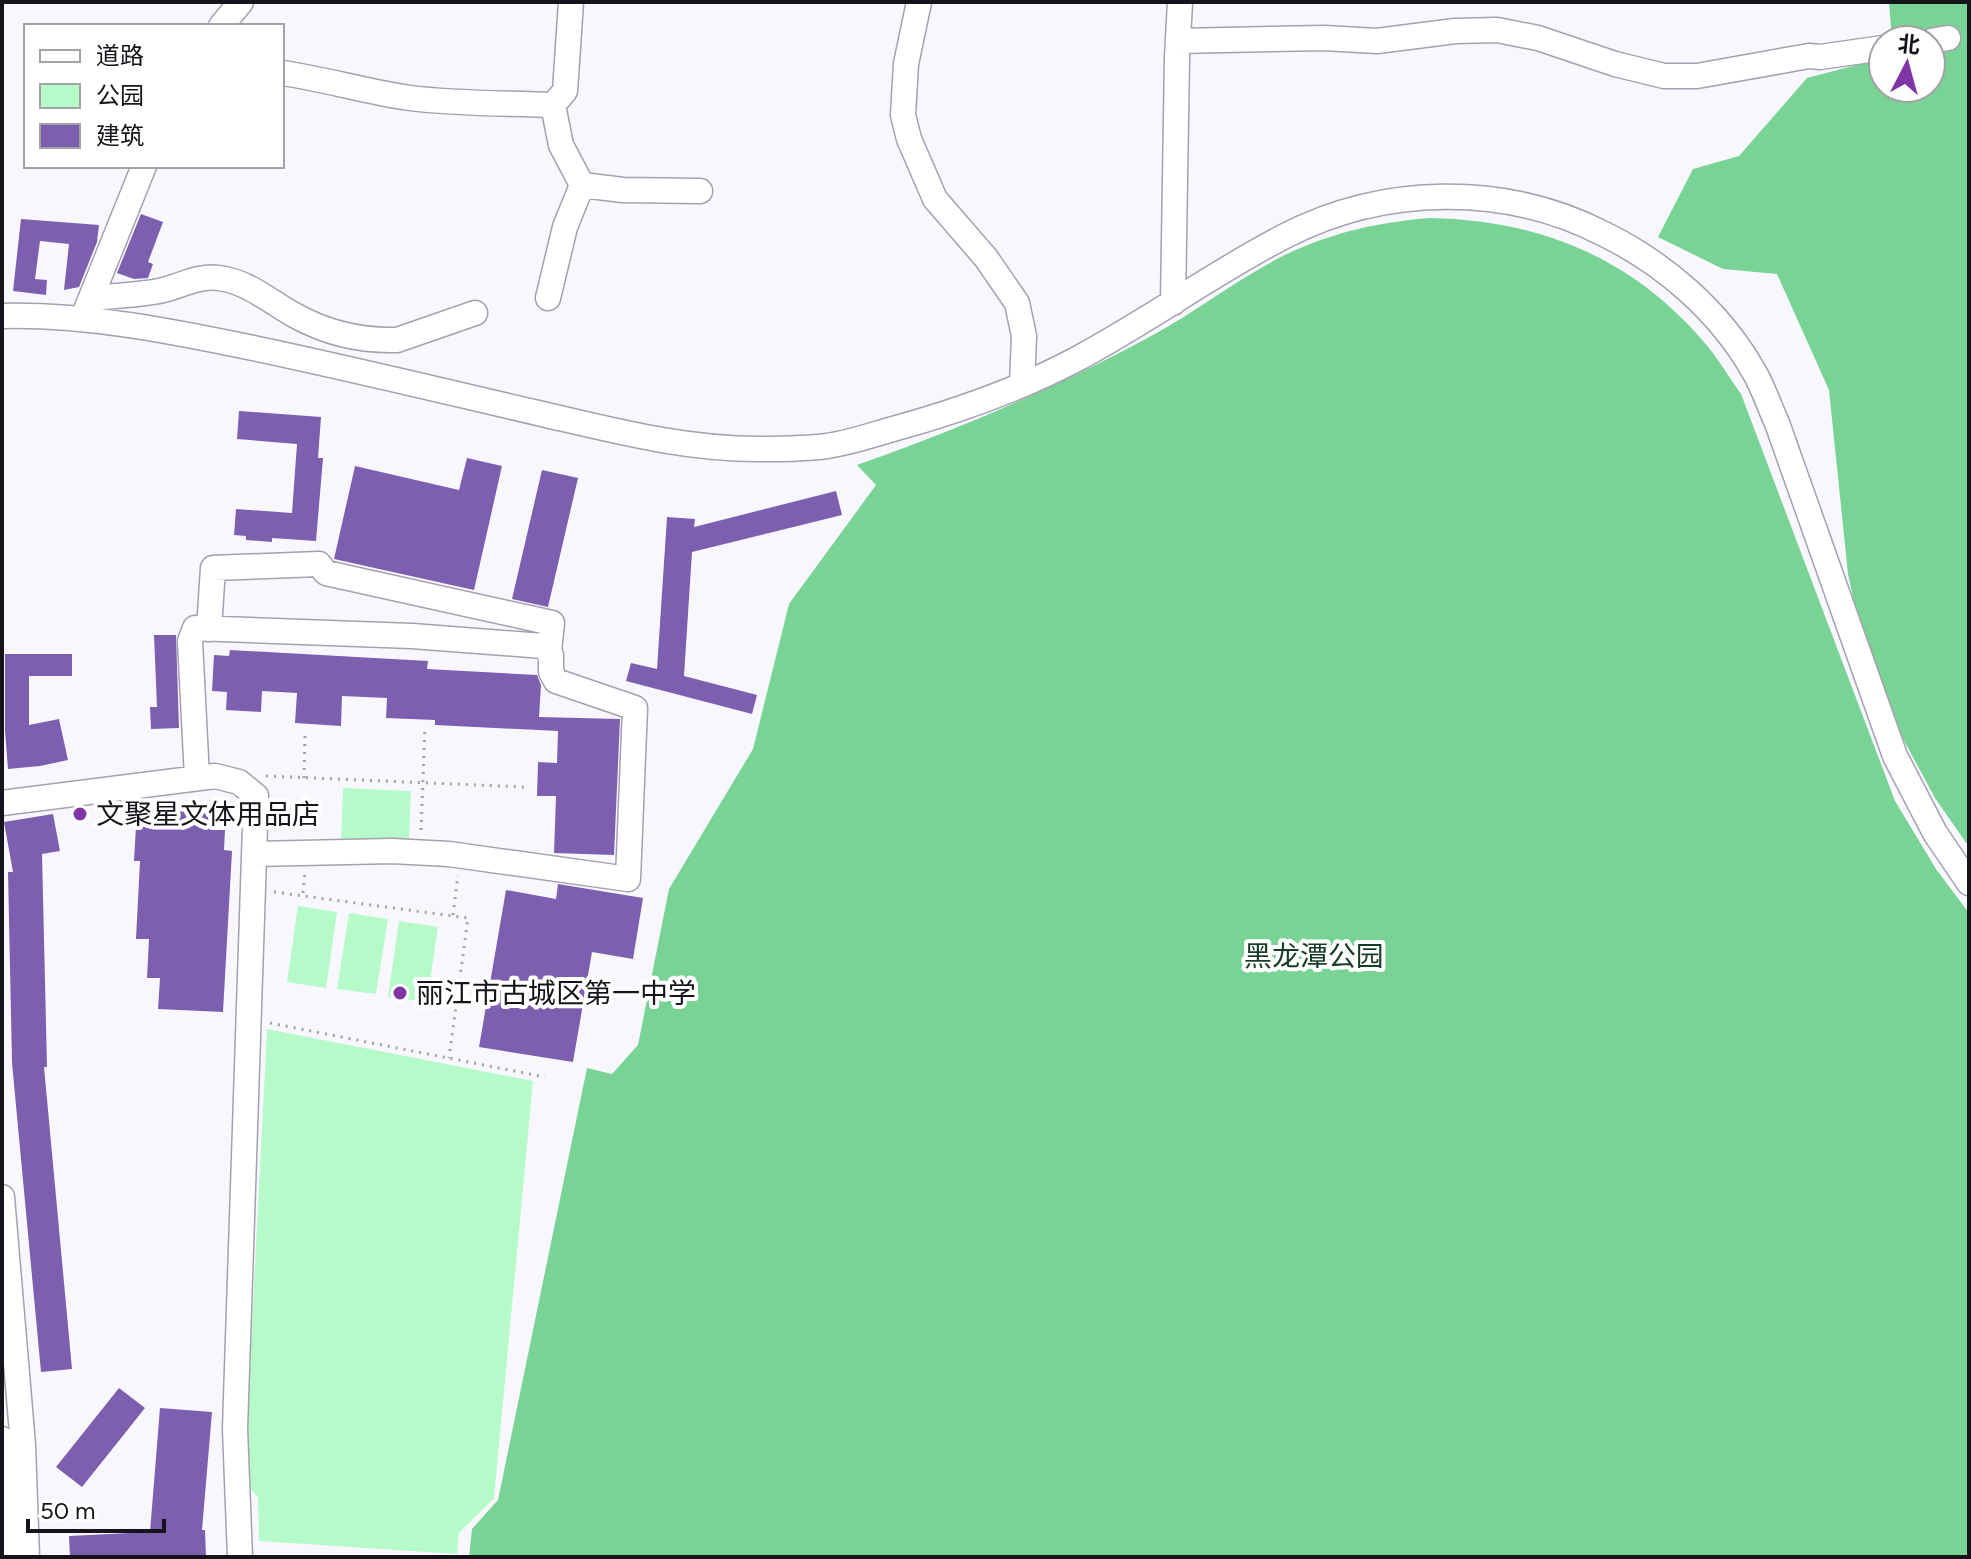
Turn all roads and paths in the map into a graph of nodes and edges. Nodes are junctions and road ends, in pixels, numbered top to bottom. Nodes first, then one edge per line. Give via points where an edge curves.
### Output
1 (241, 2) edge
2 (571, 2) edge
3 (919, 2) edge
4 (1180, 2) edge
5 (223, 24) edge
6 (1178, 41) junction
7 (1867, 50) edge
8 (284, 73) edge
9 (553, 105) junction
10 (143, 168) edge
11 (582, 185) junction
12 (700, 191) dead end
13 (548, 298) dead end
14 (1173, 303) junction
15 (86, 309) junction
16 (475, 313) dead end
17 (2, 316) edge
18 (117, 324) junction
19 (2, 332) edge
20 (343, 334) junction
21 (334, 366) junction
22 (1022, 385) junction
23 (209, 629) junction
24 (549, 651) junction
25 (425, 726) dead end
26 (305, 735) dead end
27 (197, 778) junction
28 (304, 778) junction
29 (239, 782) junction
30 (423, 783) junction
31 (524, 787) dead end
32 (2, 803) edge
33 (420, 853) junction
34 (255, 854) junction
35 (461, 856) junction
36 (1969, 883) edge
37 (254, 891) junction
38 (453, 916) junction
39 (250, 1020) junction
40 (449, 1058) junction
41 (545, 1077) dead end
42 (2, 1197) edge
43 (2, 1439) edge
44 (7, 1557) edge
45 (27, 1557) edge
46 (240, 1557) edge

1 - 5 street
2 - 9 street via 565,91
3 - 22 street via 906,64 903,115 909,139 935,199 1017,303 1024,336
4 - 6 street
6 - 7 street via 1377,41 1497,30 1644,73 1697,76
6 - 14 street
8 - 9 street via 413,98
9 - 11 street via 561,145
10 - 15 street
11 - 12 street
11 - 13 street via 565,227
14 - 22 street
14 - 36 street via 1309,225 1364,207 1417,198 1492,199 1545,210 1596,229 1647,258 1697,298 1755,373 1895,756 1935,833
15 - 17 street
15 - 18 street
15 - 20 street via 222,278 318,327
16 - 20 street via 397,340
18 - 19 street
18 - 21 street
20 - 21 street
21 - 22 street via 643,438 755,449 843,442 919,422
23 - 24 street via 412,636 543,646
23 - 24 street via 213,568 319,564 326,573 552,623
23 - 27 street via 195,628 190,641
24 - 35 street via 556,681 635,708 628,879
25 - 30 path
26 - 28 path
27 - 29 street
27 - 32 street
28 - 29 path via 257,776
28 - 30 path
29 - 34 street via 256,796
30 - 31 path
30 - 33 path
33 - 34 street
33 - 35 street
34 - 37 street
35 - 38 path
37 - 38 path
37 - 39 street
38 - 40 path via 468,918
39 - 40 path
39 - 46 street via 235,1429
40 - 41 path
42 - 45 street
43 - 44 street

